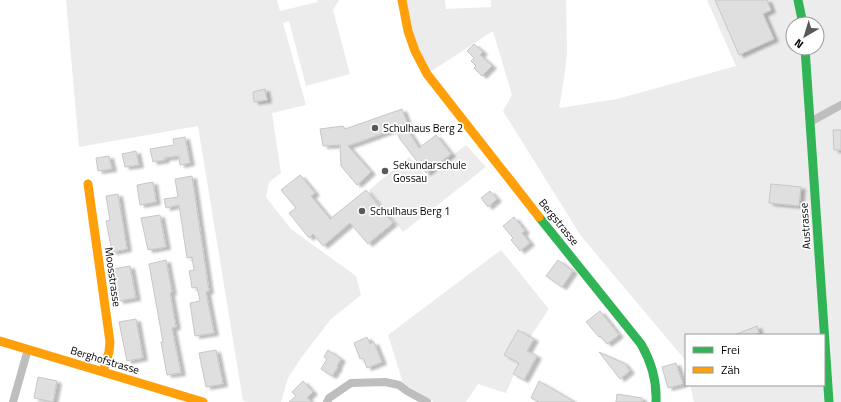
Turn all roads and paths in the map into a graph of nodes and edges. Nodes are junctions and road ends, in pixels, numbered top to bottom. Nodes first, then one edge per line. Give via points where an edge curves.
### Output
1 (402, 0) edge
2 (798, 0) edge
3 (801, 16) edge
4 (806, 56) edge
5 (841, 105) edge
6 (810, 122) junction
7 (88, 184) dead end
8 (824, 334) edge
9 (0, 341) edge
10 (825, 343) edge
11 (28, 349) junction
12 (103, 372) junction
13 (12, 402) edge
14 (203, 402) edge
15 (327, 402) edge
16 (427, 402) edge
17 (656, 402) edge
18 (829, 402) edge

1 - 17 street, Bergstrasse via 408,31 422,65 431,79 641,344 654,372
2 - 3 street
4 - 6 street, Austrasse
5 - 6 street
6 - 8 street, Austrasse
7 - 12 street, Moosstrasse via 110,342
9 - 11 street, Berghofstrasse
10 - 18 street, Austrasse
11 - 12 street, Berghofstrasse
11 - 13 street
12 - 14 street, Berghofstrasse
15 - 16 street via 351,383 386,382 399,385

